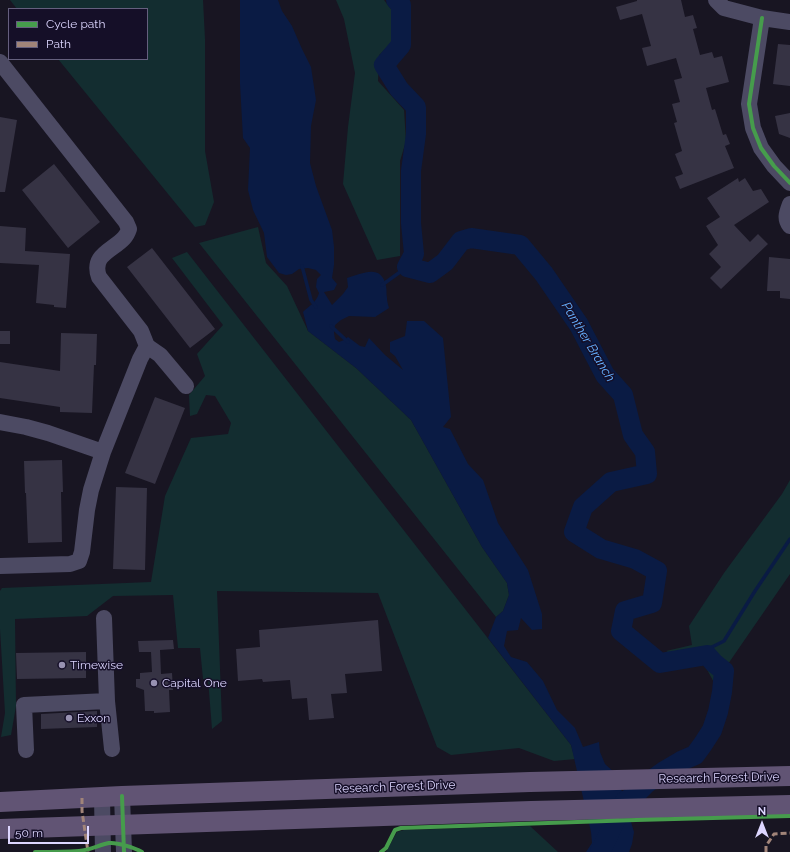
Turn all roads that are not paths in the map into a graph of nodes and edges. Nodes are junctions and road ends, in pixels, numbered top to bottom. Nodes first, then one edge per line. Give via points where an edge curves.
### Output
1 (716, 0) edge
2 (762, 18) junction
3 (790, 22) edge
4 (0, 62) edge
5 (790, 183) edge
6 (790, 204) edge
7 (790, 226) edge
8 (147, 346) junction
9 (186, 386) dead end
10 (0, 422) edge
11 (103, 452) junction
12 (0, 566) edge
13 (104, 618) dead end
14 (108, 701) junction
15 (112, 749) dead end
16 (26, 750) dead end
17 (790, 776) edge
18 (122, 796) junction
19 (102, 797) junction
20 (0, 802) edge
21 (790, 805) edge
22 (102, 825) junction
23 (122, 825) junction
24 (0, 830) edge
25 (103, 852) edge
26 (124, 852) edge

1 - 2 street via 724,8
2 - 3 street
2 - 5 street via 750,104 753,128 761,148
4 - 8 street via 126,222 129,229 126,237 101,256 96,270 141,331
6 - 7 street via 786,214
8 - 9 street via 160,355
8 - 11 street
10 - 11 street via 26,426
11 - 12 street via 91,490 79,561 70,564
13 - 14 street
14 - 15 street
14 - 16 street via 24,705
17 - 18 main road, Research Forest Drive
18 - 19 main road, Research Forest Drive
18 - 23 street
19 - 20 main road, Research Forest Drive
19 - 22 street
21 - 23 main road
22 - 23 main road
22 - 24 main road
22 - 25 street
23 - 26 street

